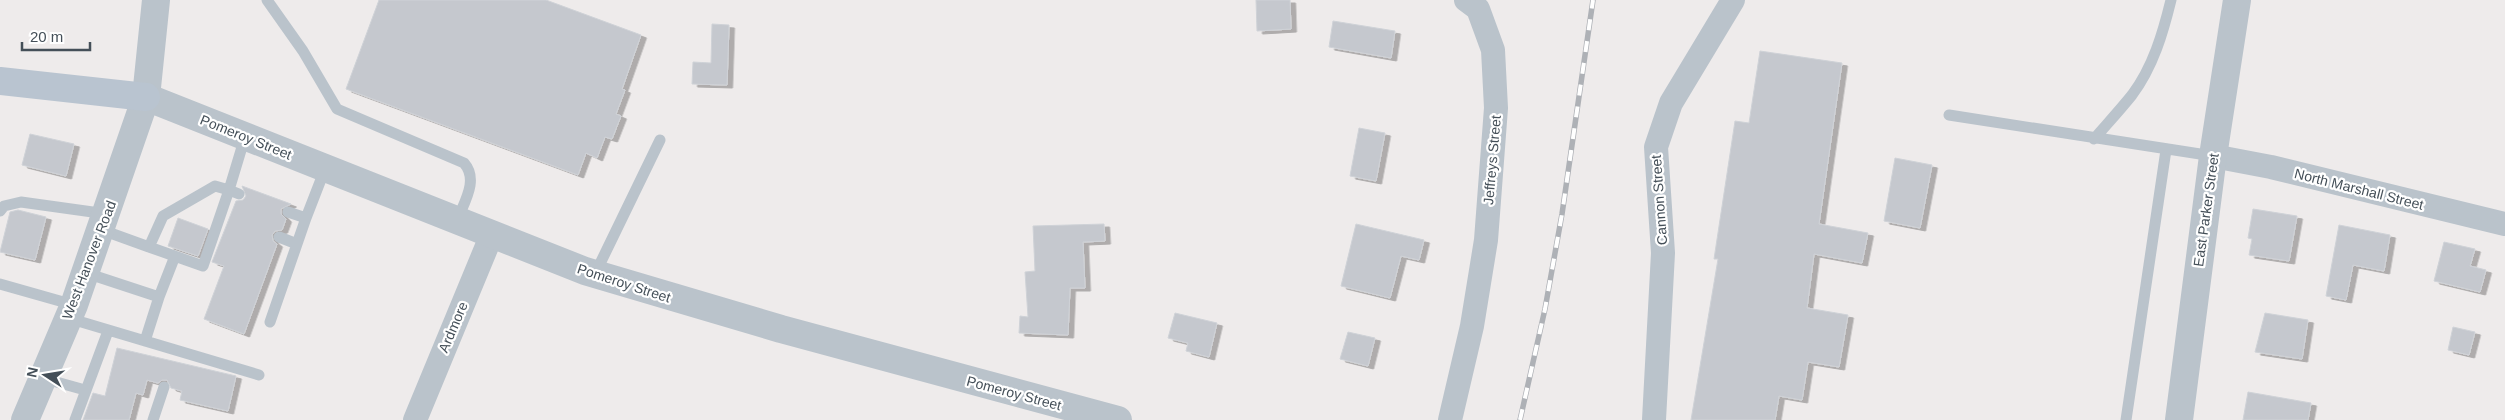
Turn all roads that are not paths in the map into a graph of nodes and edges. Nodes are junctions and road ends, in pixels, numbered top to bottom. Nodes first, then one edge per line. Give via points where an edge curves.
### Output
1 (156, 0) edge
2 (267, 0) edge
3 (1466, 0) edge
4 (1733, 0) edge
5 (2171, 0) edge
6 (2237, 0) edge
7 (0, 81) edge
8 (146, 97) junction
9 (1950, 115) dead end
10 (245, 137) junction
11 (2094, 139) junction
12 (660, 140) dead end
13 (2166, 150) junction
14 (2213, 156) junction
15 (325, 169) junction
16 (234, 192) junction
17 (0, 211) edge
18 (288, 212) dead end
19 (306, 218) junction
20 (457, 220) junction
21 (104, 222) junction
22 (2505, 224) edge
23 (492, 234) junction
24 (279, 237) dead end
25 (297, 244) junction
26 (150, 247) junction
27 (175, 256) junction
28 (86, 273) junction
29 (595, 274) junction
30 (0, 284) edge
31 (159, 297) junction
32 (71, 312) junction
33 (270, 322) dead end
34 (108, 330) junction
35 (146, 341) junction
36 (259, 375) dead end
37 (42, 378) junction
38 (164, 388) dead end
39 (85, 390) junction
40 (25, 420) edge
41 (75, 420) edge
42 (153, 420) edge
43 (415, 420) edge
44 (1118, 420) edge
45 (1450, 420) edge
46 (1654, 420) edge
47 (2126, 420) edge
48 (2179, 420) edge

1 - 8 street, West Hanover Road
2 - 20 lane via 303,51 337,109 464,163 472,178
3 - 45 street, Jeffreys Street via 1478,9 1493,50 1496,108 1486,240 1472,326
4 - 46 street, Cannon Street via 1672,103 1656,146 1663,253
5 - 11 lane via 2151,64 2133,94
6 - 14 street, East Parker Street
7 - 8 main road
8 - 10 street, Pomeroy Street
8 - 21 street, West Hanover Road
9 - 11 lane
10 - 15 street, Pomeroy Street
10 - 16 lane
11 - 13 lane
12 - 29 lane
13 - 14 lane
13 - 47 lane
14 - 22 street, North Marshall Street
14 - 48 street, East Parker Street
15 - 19 lane
15 - 20 street, Pomeroy Street
16 - 26 lane via 215,186 163,216
16 - 27 lane via 203,266
17 - 21 lane via 4,206 21,202
18 - 19 lane
19 - 25 lane
20 - 23 street, Pomeroy Street
21 - 26 lane
21 - 28 street, West Hanover Road
23 - 29 street, Pomeroy Street
23 - 43 street, Ardmore
24 - 25 lane
25 - 33 lane
26 - 27 lane
27 - 31 lane
28 - 31 lane
28 - 32 street, West Hanover Road
29 - 44 street, Pomeroy Street via 781,329
30 - 32 lane
31 - 35 lane
32 - 34 lane
32 - 37 street, West Hanover Road
34 - 35 lane
34 - 39 lane
35 - 36 lane
37 - 39 lane
37 - 40 street, West Hanover Road
38 - 42 lane
39 - 41 lane

